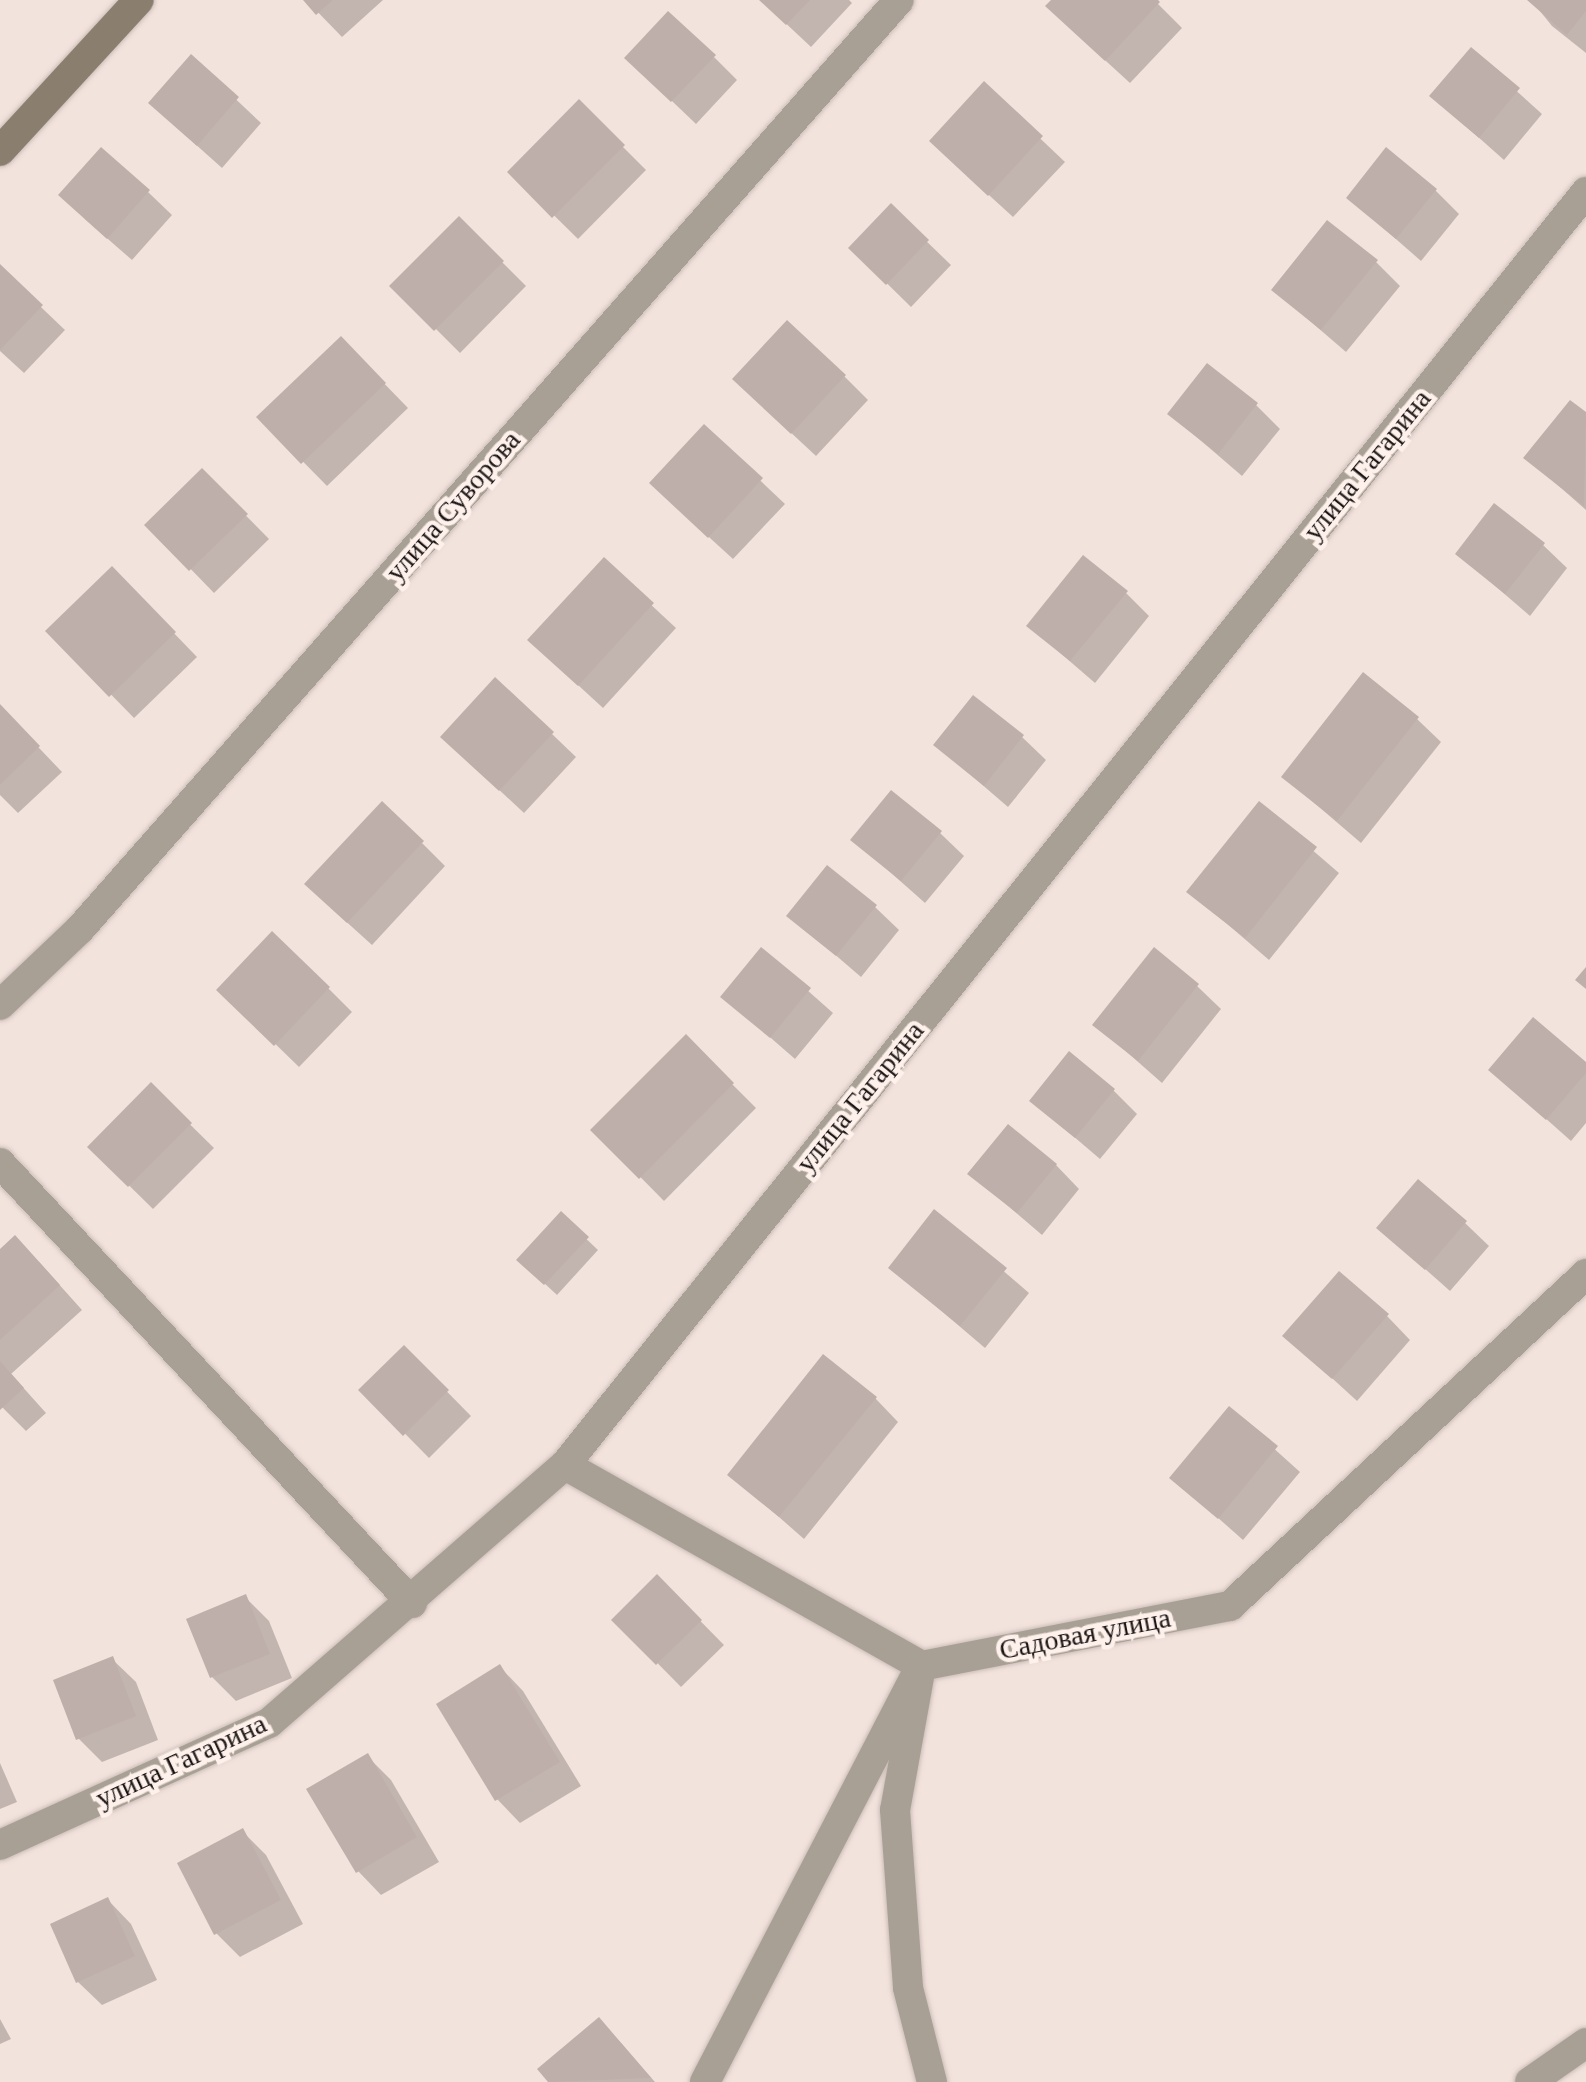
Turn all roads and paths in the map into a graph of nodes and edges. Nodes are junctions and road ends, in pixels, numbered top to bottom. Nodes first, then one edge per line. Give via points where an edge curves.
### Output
1 (139, 0) edge
2 (899, 0) edge
3 (0, 151) edge
4 (1586, 192) edge
5 (0, 1005) edge
6 (0, 1163) edge
7 (1586, 1274) edge
8 (565, 1465) junction
9 (412, 1603) junction
10 (921, 1666) junction
11 (0, 1844) edge
12 (1586, 2043) edge
13 (705, 2082) edge
14 (932, 2082) edge
15 (1530, 2082) edge

1 - 3 main road
2 - 5 street, улица Суворова via 80,929
4 - 8 street, улица Гагарина
6 - 9 street
7 - 10 street, Садовая улица via 1230,1606
8 - 9 street, улица Гагарина
8 - 10 street
9 - 11 street, улица Гагарина via 270,1723
10 - 13 street
10 - 14 street via 896,1810 908,1988
12 - 15 street

